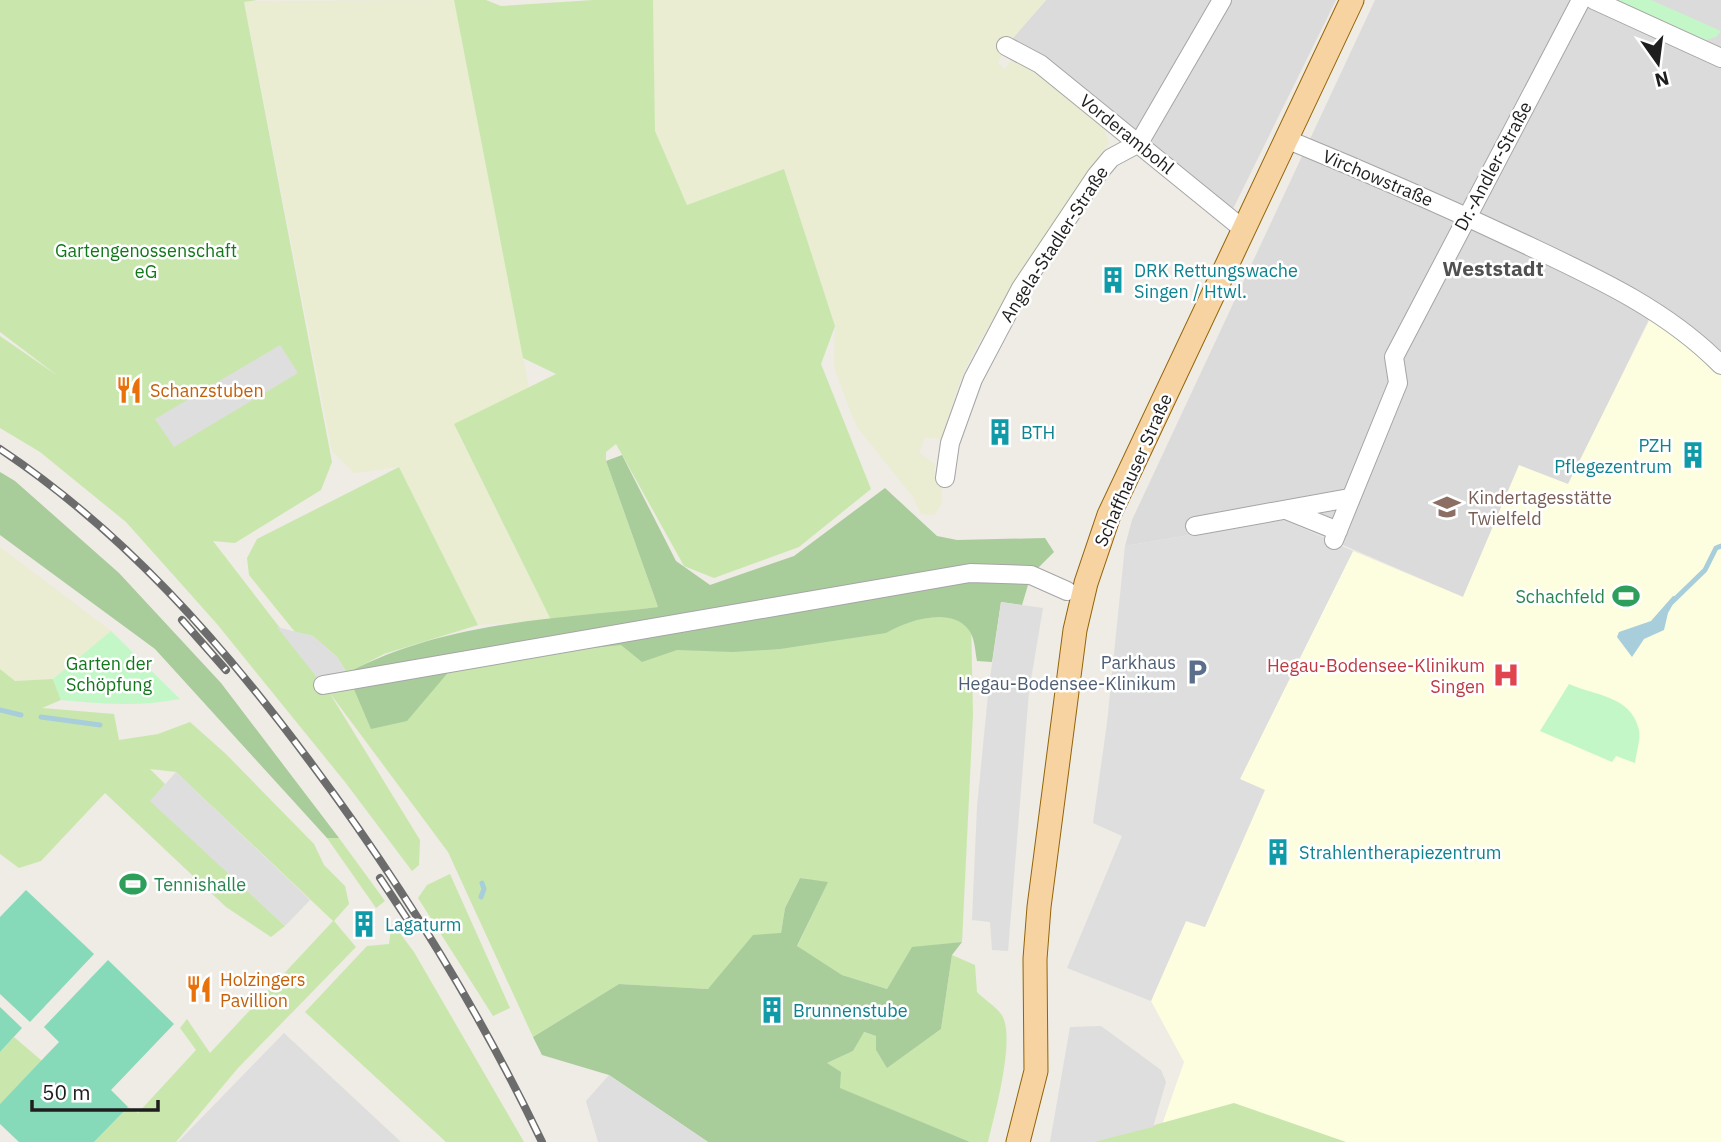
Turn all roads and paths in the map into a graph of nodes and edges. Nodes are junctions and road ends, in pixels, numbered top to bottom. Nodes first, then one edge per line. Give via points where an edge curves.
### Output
1 (1222, 0) edge
2 (1352, 0) edge
3 (1581, 0) edge
4 (1594, 0) edge
5 (1006, 46) dead end
6 (1721, 58) edge
7 (1286, 139) junction
8 (1139, 143) junction
9 (1466, 216) junction
10 (1243, 229) junction
11 (1721, 365) edge
12 (945, 478) dead end
13 (1349, 499) junction
14 (1285, 510) junction
15 (1195, 526) dead end
16 (1067, 591) dead end
17 (323, 685) dead end
18 (1018, 1142) edge

1 - 8 street
2 - 7 main road, Schaffhauser Straße
3 - 9 street, Dr.-Andler-Straße
4 - 6 street
5 - 8 street, Vorderambohl via 1040,64
7 - 9 street, Virchowstraße
7 - 10 main road, Schaffhauser Straße
8 - 10 street, Vorderambohl
8 - 12 street, Angela-Stadler-Straße via 1111,158 1096,176 1021,288 973,379 950,443
9 - 11 street, Virchowstraße via 1619,289 1697,340
9 - 13 street, Dr.-Andler-Straße via 1394,357 1398,383
10 - 18 main road, Schaffhauser Straße via 1109,515 1074,630 1035,959 1035,1071
13 - 14 street
13 - 14 street, Dr.-Andler-Straße via 1336,535
14 - 15 street
16 - 17 street via 1031,575 970,573

